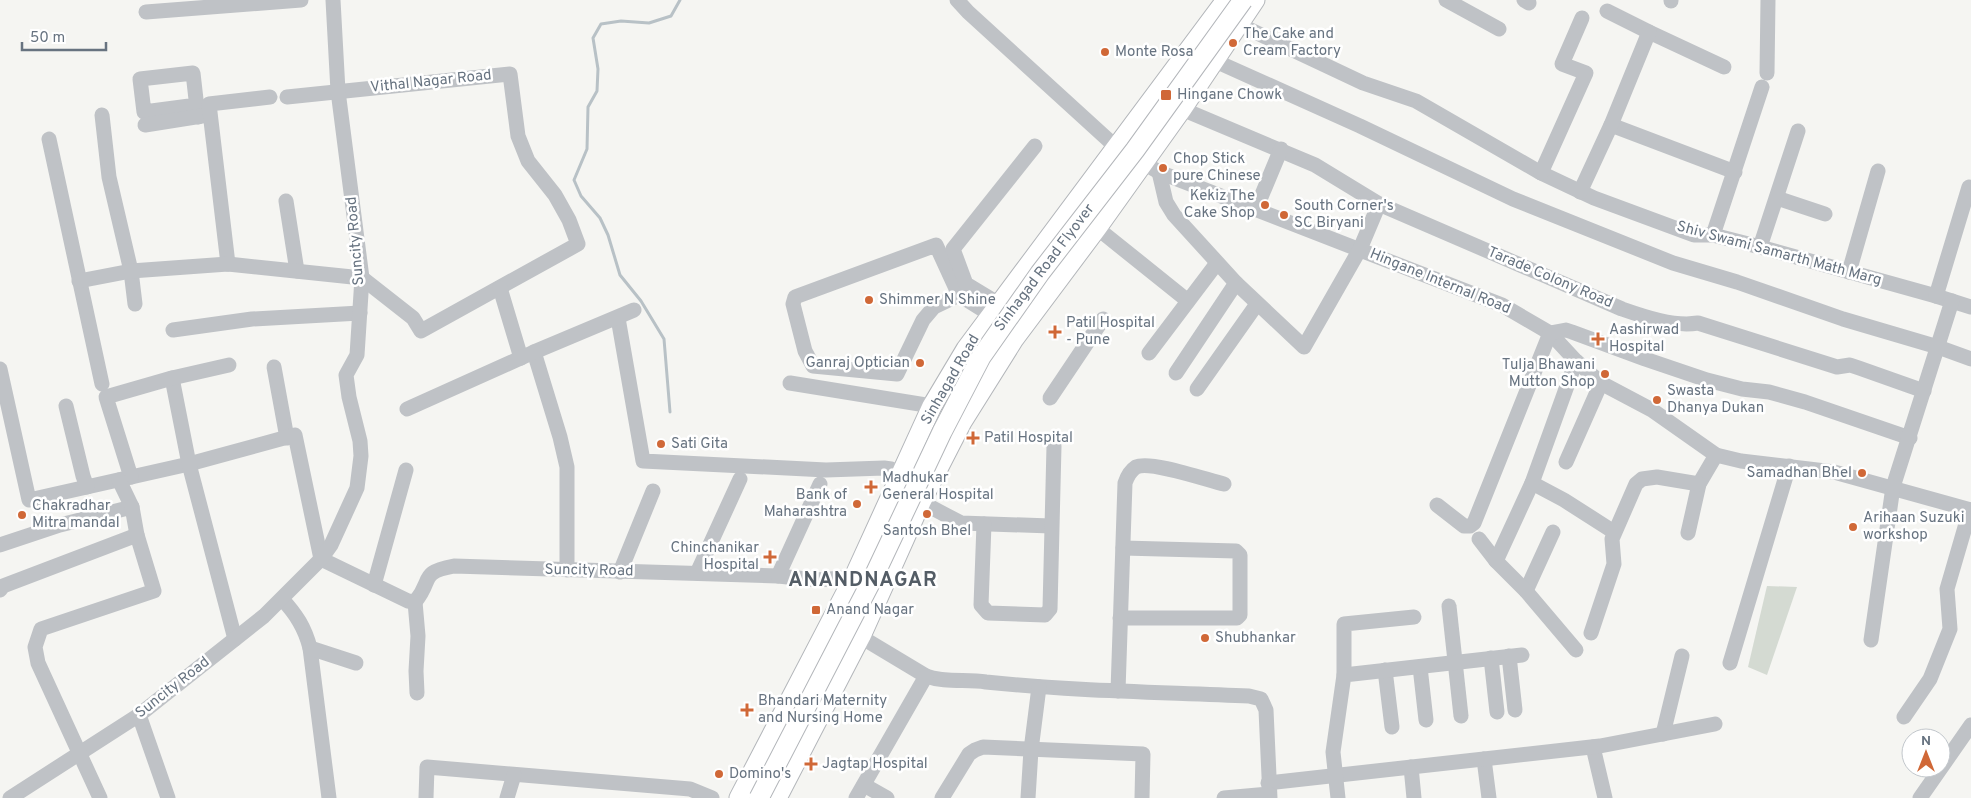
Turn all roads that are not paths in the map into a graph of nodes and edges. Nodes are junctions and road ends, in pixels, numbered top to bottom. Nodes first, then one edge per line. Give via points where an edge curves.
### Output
1 (301, 0) edge
2 (333, 0) edge
3 (957, 0) edge
4 (1226, 0) edge
5 (1233, 0) edge
6 (1243, 0) edge
7 (1255, 0) edge
8 (1446, 0) edge
9 (1768, 0) edge
10 (1608, 11) dead end
11 (146, 12) dead end
12 (1582, 18) dead end
13 (1238, 24) junction
14 (1499, 29) dead end
15 (1649, 32) junction
16 (1213, 60) junction
17 (1724, 67) dead end
18 (1767, 73) dead end
19 (1762, 87) dead end
20 (338, 91) junction
21 (270, 97) dead end
22 (287, 97) dead end
23 (1182, 109) junction
24 (202, 112) junction
25 (102, 116) dead end
26 (1611, 125) junction
27 (1798, 131) dead end
28 (49, 139) dead end
29 (1035, 146) dead end
30 (1116, 147) junction
31 (1281, 149) junction
32 (1151, 168) junction
33 (1878, 171) dead end
34 (1735, 172) junction
35 (1541, 173) junction
36 (1969, 187) dead end
37 (1580, 192) junction
38 (1777, 198) junction
39 (286, 201) dead end
40 (1379, 204) junction
41 (1256, 209) junction
42 (1825, 214) dead end
43 (1097, 228) junction
44 (1713, 235) junction
45 (1760, 246) junction
46 (1360, 250) junction
47 (1217, 263) junction
48 (228, 264) junction
49 (131, 271) junction
50 (297, 271) junction
51 (1850, 272) junction
52 (362, 278) junction
53 (79, 280) junction
54 (1236, 283) junction
55 (500, 288) junction
56 (959, 295) junction
57 (1936, 296) junction
58 (1188, 301) junction
59 (1952, 301) junction
60 (135, 304) dead end
61 (1257, 304) junction
62 (1971, 307) edge
63 (995, 309) junction
64 (634, 310) dead end
65 (360, 314) junction
66 (618, 318) junction
67 (1103, 319) dead end
68 (173, 330) dead end
69 (1550, 333) junction
70 (1938, 347) junction
71 (1149, 353) dead end
72 (528, 355) junction
73 (1971, 359) edge
74 (1576, 361) junction
75 (229, 365) dead end
76 (274, 367) dead end
77 (0, 369) edge
78 (1176, 373) dead end
79 (172, 378) junction
80 (790, 382) dead end
81 (1601, 383) junction
82 (102, 384) dead end
83 (1197, 389) dead end
84 (1924, 391) junction
85 (1050, 398) dead end
86 (66, 406) dead end
87 (932, 406) junction
88 (407, 409) dead end
89 (6, 418) edge
90 (287, 438) junction
91 (1910, 438) junction
92 (1054, 446) dead end
93 (1716, 455) junction
94 (1566, 462) dead end
95 (189, 464) junction
96 (1789, 466) junction
97 (406, 470) dead end
98 (902, 474) junction
99 (125, 479) junction
100 (740, 479) dead end
101 (1532, 483) junction
102 (820, 484) dead end
103 (1224, 484) dead end
104 (1699, 484) junction
105 (87, 487) junction
106 (1893, 487) junction
107 (653, 491) dead end
108 (921, 502) junction
109 (1437, 505) dead end
110 (132, 507) junction
111 (1970, 510) edge
112 (984, 524) junction
113 (1051, 526) junction
114 (1553, 532) dead end
115 (1614, 532) junction
116 (1688, 533) dead end
117 (137, 535) junction
118 (1479, 539) dead end
119 (0, 545) edge
120 (1123, 548) junction
121 (321, 559) junction
122 (1496, 561) junction
123 (567, 570) junction
124 (620, 572) junction
125 (697, 573) junction
126 (778, 576) junction
127 (854, 577) junction
128 (374, 585) junction
129 (0, 590) edge
130 (882, 590) junction
131 (1526, 591) junction
132 (282, 599) junction
133 (415, 602) junction
134 (1449, 606) dead end
135 (1414, 617) dead end
136 (1120, 618) junction
137 (831, 622) junction
138 (1591, 633) dead end
139 (862, 636) junction
140 (235, 640) junction
141 (1871, 640) dead end
142 (310, 648) junction
143 (1576, 650) dead end
144 (1682, 656) dead end
145 (1490, 658) junction
146 (1456, 662) junction
147 (356, 663) dead end
148 (1730, 663) dead end
149 (1420, 666) junction
150 (1385, 670) junction
151 (1344, 675) junction
152 (926, 676) junction
153 (1039, 687) junction
154 (1118, 691) junction
155 (417, 693) dead end
156 (1516, 710) dead end
157 (1497, 712) dead end
158 (139, 715) junction
159 (1461, 716) dead end
160 (1904, 717) dead end
161 (1426, 720) dead end
162 (1715, 724) dead end
163 (1971, 724) edge
164 (1392, 727) dead end
165 (1663, 734) junction
166 (1593, 747) junction
167 (1031, 750) junction
168 (81, 754) junction
169 (1484, 759) junction
170 (1411, 767) junction
171 (514, 775) junction
172 (1336, 775) junction
173 (860, 792) edge
174 (1269, 792) edge
175 (10, 798) edge
176 (100, 798) edge
177 (168, 798) edge
178 (329, 798) edge
179 (426, 798) edge
180 (507, 798) edge
181 (712, 798) edge
182 (739, 798) edge
183 (751, 798) edge
184 (759, 798) edge
185 (777, 798) edge
186 (887, 798) edge
187 (942, 798) edge
188 (1028, 798) edge
189 (1142, 798) edge
190 (1224, 798) edge
191 (1338, 798) edge
192 (1414, 798) edge
193 (1489, 798) edge
194 (1605, 798) edge
195 (1920, 798) edge

1 - 11 street
2 - 20 street, Suncity Road
3 - 30 street, Hingane Internal Road
4 - 30 main road, Sinhagad Road
5 - 183 main road, Sinhagad Road Flyover via 974,354 941,412 808,690
6 - 184 main road, Sinhagad Road Flyover, bridge via 981,357 874,576
7 - 13 main road, Sinhagad Road
8 - 14 street
9 - 18 street
10 - 15 street
12 - 35 street via 1562,64 1586,73
13 - 16 main road, Sinhagad Road
13 - 35 street, Shiv Swami Samarth Math Marg via 1363,83 1416,101
15 - 17 street
15 - 26 street
16 - 23 main road, Sinhagad Road
16 - 70 street via 1513,199 1664,259
19 - 34 street
20 - 22 street, Vithal Nagar Road
20 - 52 street, Suncity Road
20 - 55 street, Vithal Nagar Road via 510,74 518,136 528,161 555,195 578,244
21 - 24 street via 209,104
23 - 31 street, Tarade Colony Road
23 - 32 main road, Sinhagad Road
24 - 24 street via 150,120 144,112 140,79 193,74
24 - 48 street
25 - 49 street via 109,177
26 - 34 street
26 - 37 street
27 - 38 street
28 - 53 street
29 - 63 street via 953,248 966,284
30 - 32 street, Hingane Internal Road
30 - 63 main road, Sinhagad Road
31 - 40 street, Tarade Colony Road via 1315,165
31 - 41 street
32 - 41 street, Hingane Internal Road
32 - 43 main road, Sinhagad Road
32 - 47 street via 1174,215
33 - 51 street
34 - 44 street
35 - 37 street, Shiv Swami Samarth Math Marg
36 - 57 street
37 - 44 street, Shiv Swami Samarth Math Marg via 1694,235
38 - 42 street
38 - 45 street
39 - 50 street
40 - 46 street
40 - 84 street, Tarade Colony Road via 1622,309 1668,321 1698,322 1837,367 1850,365
41 - 46 street, Hingane Internal Road
43 - 58 street
43 - 108 main road, Sinhagad Road via 994,368
44 - 45 street, Shiv Swami Samarth Math Marg
45 - 51 street, Shiv Swami Samarth Math Marg
46 - 61 street via 1304,347
46 - 69 street, Hingane Internal Road via 1502,305
47 - 54 street
47 - 58 street
48 - 49 street
48 - 50 street
49 - 53 street
49 - 60 street
50 - 52 street
51 - 57 street, Shiv Swami Samarth Math Marg
52 - 55 street via 413,318 421,331
52 - 65 street, Suncity Road
53 - 82 street
54 - 61 street
54 - 78 street
55 - 72 street
56 - 56 street via 934,307 897,374 813,366 805,351 793,304 795,297 936,245
56 - 63 street
57 - 59 street, Shiv Swami Samarth Math Marg
58 - 71 street
59 - 62 street, Shiv Swami Samarth Math Marg
59 - 70 street
61 - 83 street
63 - 87 main road, Sinhagad Road via 966,349
64 - 66 street
65 - 68 street via 252,319
65 - 121 street, Suncity Road via 357,354 346,375 362,456 357,488 332,545
66 - 72 street
66 - 98 street via 643,461 826,470 884,468
67 - 85 street
69 - 74 street, Hingane Internal Road
69 - 91 street via 1566,330 1706,380 1805,402
69 - 109 street via 1474,523 1464,526
70 - 73 street
70 - 84 street
72 - 88 street
72 - 123 street via 560,437 567,467
74 - 81 street, Hingane Internal Road
74 - 101 street
75 - 79 street
76 - 90 street
77 - 89 street
79 - 95 street
79 - 99 street via 106,397
80 - 87 street
81 - 93 street, Hingane Internal Road via 1652,410
81 - 94 street
84 - 91 street
86 - 105 street
87 - 98 main road, Sinhagad Road
89 - 105 street via 29,500
90 - 95 street
90 - 121 street via 296,435
91 - 106 street
92 - 113 street
93 - 96 street, Hingane Internal Road
93 - 104 street
95 - 99 street
95 - 140 street
96 - 106 street, Hingane Internal Road via 1834,472
96 - 148 street
97 - 128 street
98 - 127 main road, Sinhagad Road
99 - 105 street
99 - 110 street
100 - 125 street
101 - 115 street
101 - 122 street
102 - 126 street
103 - 120 street via 1153,465 1136,467 1128,474 1125,483
104 - 115 street via 1657,477 1642,479 1636,484
104 - 116 street
106 - 111 street, Hingane Internal Road
106 - 141 street
107 - 124 street
108 - 112 street via 961,523
108 - 130 main road, Sinhagad Road
110 - 117 street
110 - 119 street via 60,525
111 - 160 street via 1947,589 1950,629 1930,679
112 - 113 street
112 - 113 street via 981,605 988,613 1042,616 1050,609
114 - 131 street
115 - 138 street via 1614,564
117 - 129 street via 3,586
117 - 168 street via 154,591 41,629 38,635 35,647 38,663
118 - 122 street
120 - 136 street
120 - 136 street via 1236,550 1240,555 1240,615 1237,618
121 - 128 street
121 - 132 street, Suncity Road
122 - 131 street
123 - 124 street, Suncity Road
123 - 133 street, Suncity Road via 454,566 434,571
124 - 125 street, Suncity Road
125 - 126 street, Suncity Road
126 - 127 street, Suncity Road via 817,580
127 - 130 street
127 - 137 main road, Sinhagad Road
128 - 133 street
130 - 139 main road, Sinhagad Road
131 - 143 street
132 - 140 street, Suncity Road
132 - 142 street via 298,617
133 - 155 street
134 - 146 street
135 - 151 street via 1344,624
136 - 154 street
137 - 139 street
137 - 182 main road, Sinhagad Road
139 - 152 street
139 - 185 main road, Sinhagad Road
140 - 158 street, Suncity Road
142 - 147 street
142 - 178 street
144 - 165 street
145 - 146 street
145 - 156 street via 1515,656
145 - 157 street
146 - 149 street
146 - 159 street
149 - 150 street
149 - 161 street
150 - 151 street
150 - 164 street
151 - 172 street via 1333,752
152 - 153 street via 937,680
152 - 173 street
153 - 154 street
153 - 167 street
154 - 174 street via 1249,696 1261,700 1266,710
158 - 168 street, Suncity Road
158 - 177 street
162 - 165 street
163 - 195 street
165 - 166 street
166 - 169 street
166 - 194 street
167 - 187 street via 975,750 964,761
167 - 188 street
167 - 189 street via 1143,754
168 - 175 street, Suncity Road
168 - 176 street
169 - 170 street
169 - 193 street
170 - 172 street
170 - 192 street
171 - 179 street via 427,767
171 - 180 street
171 - 181 street via 690,789
172 - 174 street
172 - 191 street
173 - 186 street
174 - 190 street

